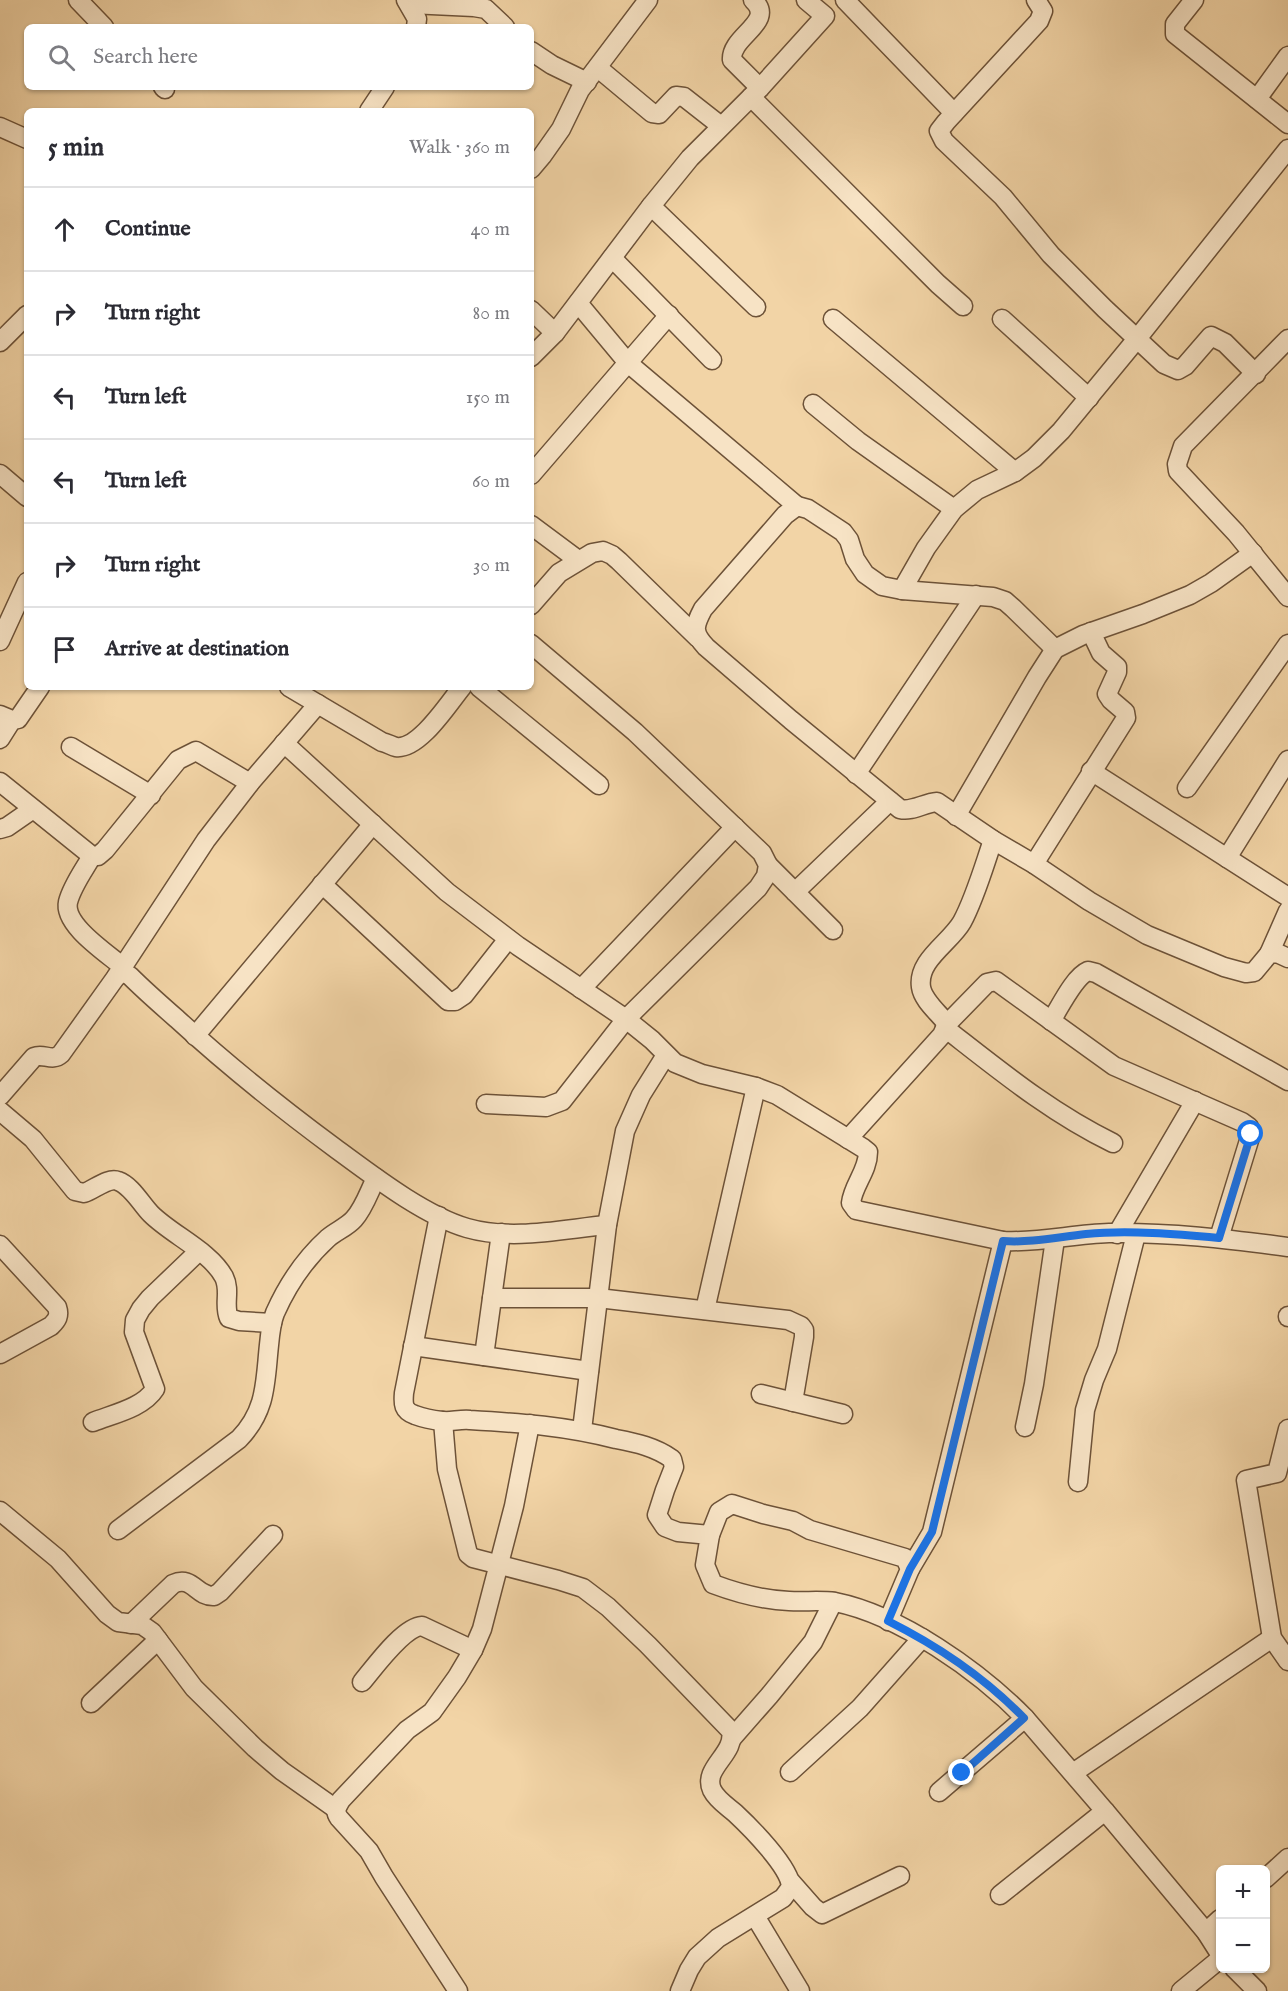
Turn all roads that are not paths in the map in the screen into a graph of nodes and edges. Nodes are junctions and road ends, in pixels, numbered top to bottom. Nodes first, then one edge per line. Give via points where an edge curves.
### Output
1 (78, 0) edge
2 (648, 0) edge
3 (753, 0) edge
4 (806, 0) edge
5 (839, 0) edge
6 (845, 0) edge
7 (1036, 0) edge
8 (1194, 0) edge
9 (408, 2) edge
10 (825, 16) junction
11 (101, 24) edge
12 (416, 24) edge
13 (502, 24) edge
14 (534, 53) edge
15 (1288, 56) edge
16 (592, 75) junction
17 (383, 90) edge
18 (755, 92) junction
19 (1257, 99) junction
20 (371, 108) edge
21 (954, 113) junction
22 (1288, 124) edge
23 (721, 126) junction
24 (0, 127) edge
25 (24, 138) edge
26 (1288, 149) edge
27 (534, 165) edge
28 (651, 206) junction
29 (612, 258) junction
30 (578, 303) junction
31 (963, 306) dead end
32 (756, 307) dead end
33 (534, 313) edge
34 (669, 315) junction
35 (24, 318) edge
36 (833, 319) dead end
37 (1002, 319) dead end
38 (555, 333) junction
39 (1288, 339) edge
40 (1136, 340) junction
41 (0, 342) edge
42 (534, 354) edge
43 (712, 360) dead end
44 (628, 363) junction
45 (1256, 374) junction
46 (1089, 398) junction
47 (813, 404) dead end
48 (534, 472) edge
49 (1016, 472) junction
50 (0, 474) edge
51 (24, 494) edge
52 (796, 506) junction
53 (954, 509) junction
54 (534, 527) edge
55 (1253, 553) junction
56 (578, 560) junction
57 (24, 587) edge
58 (902, 590) junction
59 (976, 595) junction
60 (1288, 597) edge
61 (534, 602) edge
62 (4, 620) edge
63 (1091, 632) junction
64 (698, 638) junction
65 (0, 641) edge
66 (1288, 644) edge
67 (534, 647) edge
68 (1055, 649) junction
69 (38, 690) edge
70 (294, 690) edge
71 (460, 690) edge
72 (483, 690) edge
73 (318, 704) junction
74 (6, 718) edge
75 (0, 738) edge
76 (284, 743) junction
77 (71, 747) dead end
78 (1288, 760) edge
79 (1091, 771) junction
80 (856, 774) junction
81 (0, 782) edge
82 (250, 783) junction
83 (599, 784) dead end
84 (1187, 788) dead end
85 (151, 795) junction
86 (890, 801) junction
87 (33, 809) junction
88 (956, 816) junction
89 (373, 824) junction
90 (735, 827) junction
91 (0, 829) edge
92 (993, 840) junction
93 (92, 856) junction
94 (1227, 858) junction
95 (1034, 864) junction
96 (768, 865) junction
97 (322, 884) junction
98 (795, 892) junction
99 (1288, 897) edge
100 (1288, 911) edge
101 (833, 930) dead end
102 (508, 939) junction
103 (1269, 954) junction
104 (1288, 958) edge
105 (119, 972) junction
106 (581, 989) junction
107 (626, 1019) junction
108 (1051, 1021) junction
109 (946, 1026) junction
110 (195, 1035) junction
111 (666, 1055) junction
112 (1288, 1081) edge
113 (756, 1087) junction
114 (0, 1096) edge
115 (1195, 1101) junction
116 (486, 1104) dead end
117 (0, 1111) edge
118 (848, 1139) junction
119 (1113, 1143) dead end
120 (376, 1178) junction
121 (439, 1216) junction
122 (607, 1225) junction
123 (501, 1233) junction
124 (1117, 1234) junction
125 (1137, 1234) junction
126 (1219, 1238) junction
127 (1055, 1239) junction
128 (1003, 1241) junction
129 (0, 1245) edge
130 (1288, 1247) edge
131 (198, 1252) junction
132 (492, 1298) junction
133 (598, 1298) junction
134 (705, 1310) junction
135 (272, 1323) junction
136 (413, 1346) junction
137 (0, 1354) edge
138 (484, 1356) junction
139 (589, 1371) junction
140 (761, 1394) dead end
141 (792, 1402) junction
142 (843, 1414) dead end
143 (443, 1421) junction
144 (93, 1422) dead end
145 (530, 1424) junction
146 (1025, 1427) dead end
147 (1288, 1429) edge
148 (582, 1430) junction
149 (1078, 1482) dead end
150 (0, 1511) edge
151 (118, 1530) dead end
152 (273, 1535) dead end
153 (710, 1535) junction
154 (498, 1564) junction
155 (910, 1569) junction
156 (833, 1602) junction
157 (888, 1621) junction
158 (131, 1624) junction
159 (922, 1638) junction
160 (1272, 1638) junction
161 (158, 1640) junction
162 (473, 1650) junction
163 (1288, 1661) edge
164 (362, 1682) dead end
165 (91, 1703) dead end
166 (1024, 1718) junction
167 (733, 1737) junction
168 (790, 1772) dead end
169 (1073, 1773) junction
170 (939, 1792) dead end
171 (336, 1809) junction
172 (1105, 1811) junction
173 (1288, 1858) edge
174 (1270, 1874) edge
175 (900, 1876) dead end
176 (791, 1882) junction
177 (1000, 1895) dead end
178 (755, 1916) junction
179 (1216, 1923) edge
180 (1206, 1932) junction
181 (1216, 1947) edge
182 (1216, 1963) edge
183 (1239, 1973) edge
184 (458, 1991) edge
185 (680, 1991) edge
186 (800, 1991) edge
187 (1181, 1991) edge
188 (1257, 1991) edge

1 - 11 street
2 - 16 street
3 - 18 street via 761,13 734,47 732,60
4 - 10 street
5 - 10 street
6 - 21 street
7 - 21 street via 1043,11 1039,21
8 - 19 street via 1175,24 1175,34
9 - 12 street
9 - 13 street via 486,9
10 - 18 street
14 - 16 street via 552,65
15 - 19 street
16 - 23 street via 652,113 659,114 676,96 684,97
16 - 27 street via 561,129
17 - 20 street
18 - 23 street
18 - 31 street
19 - 22 street
21 - 40 street via 939,131 944,141 1003,197 1051,255
23 - 28 street
24 - 25 street
26 - 40 street
28 - 29 street
28 - 32 street
29 - 30 street
29 - 34 street
30 - 38 street
30 - 44 street
33 - 38 street
34 - 43 street
34 - 44 street
35 - 41 street
36 - 49 street
37 - 46 street
38 - 42 street
39 - 45 street
40 - 45 street via 1164,364 1178,370 1211,336 1226,343
40 - 46 street
44 - 48 street
44 - 52 street
45 - 55 street via 1183,446 1177,464 1178,471
46 - 49 street via 1034,459
47 - 53 street
49 - 53 street via 977,490
50 - 51 street
52 - 58 street via 808,509 843,532 865,574 882,586
52 - 64 street via 703,609 695,624
53 - 58 street
54 - 56 street
55 - 60 street
55 - 63 street via 1190,595
56 - 61 street via 559,573
56 - 64 street via 603,551 612,555
57 - 62 street
58 - 59 street
59 - 68 street via 1005,601
59 - 80 street
62 - 65 street
63 - 68 street
63 - 79 street via 1101,653 1117,667 1107,694 1126,718
64 - 80 street
66 - 84 street
67 - 90 street via 635,732
68 - 88 street
69 - 74 street via 18,719
70 - 73 street
71 - 73 street via 419,739 397,747
72 - 83 street
73 - 76 street
74 - 75 street
76 - 82 street
76 - 89 street
77 - 85 street
78 - 94 street
79 - 94 street
79 - 95 street
80 - 86 street
81 - 87 street
82 - 85 street via 196,751 178,760
82 - 105 street via 206,840
85 - 93 street via 105,850
86 - 88 street via 907,810 937,802
86 - 98 street
87 - 91 street
87 - 93 street
88 - 92 street
89 - 97 street
89 - 102 street via 447,892
90 - 96 street via 762,853
90 - 106 street
92 - 95 street
92 - 109 street via 961,923 921,974 924,997
93 - 105 street via 67,909 76,927
94 - 99 street
95 - 103 street via 1147,935 1224,967 1254,972
96 - 98 street
96 - 107 street via 758,888
97 - 102 street via 448,1001 464,995
97 - 110 street
98 - 101 street
100 - 103 street
102 - 106 street
103 - 104 street
105 - 110 street via 130,976
105 - 114 street via 61,1054 52,1059 34,1057
106 - 107 street
107 - 111 street
107 - 116 street via 562,1101 546,1107
108 - 109 street via 1001,983 991,981
108 - 112 street via 1077,980 1088,971 1096,973
108 - 115 street via 1114,1066
109 - 118 street
109 - 119 street via 1039,1101
110 - 120 street
111 - 113 street via 685,1068
111 - 122 street via 641,1095 625,1131
113 - 118 street via 777,1095
113 - 134 street
115 - 124 street
115 - 126 street via 1250,1127
117 - 131 street via 33,1139 75,1191 84,1193 110,1180 119,1181
118 - 128 street via 868,1152 868,1161 852,1196 856,1210
120 - 121 street
120 - 135 street via 353,1221 330,1236 298,1274
121 - 123 street via 467,1228
121 - 136 street
122 - 123 street
122 - 133 street
123 - 132 street
124 - 125 street
124 - 127 street
125 - 126 street
125 - 149 street via 1107,1349 1084,1410
126 - 130 street
127 - 128 street
127 - 146 street
128 - 155 street via 932,1532
129 - 137 street via 57,1307 59,1314 51,1326
131 - 135 street via 219,1268 227,1288 229,1318
131 - 144 street via 150,1298 135,1320 134,1332 155,1389 141,1402
132 - 133 street
132 - 138 street
133 - 134 street
133 - 139 street
134 - 141 street via 788,1320 801,1326 804,1337
135 - 151 street via 263,1398 251,1426
136 - 138 street
136 - 143 street via 404,1407 414,1415
138 - 139 street
139 - 148 street
140 - 141 street
141 - 142 street
143 - 145 street
143 - 154 street via 447,1469 465,1548 473,1558
145 - 148 street
145 - 154 street
147 - 160 street via 1277,1473 1246,1480
148 - 153 street via 648,1446 672,1459 674,1467 657,1515 665,1527 678,1532
150 - 158 street via 58,1559 107,1614 118,1622
152 - 158 street via 214,1596 179,1581
153 - 155 street via 719,1512 732,1504 905,1558
153 - 156 street via 705,1565 713,1584 738,1594
154 - 162 street
154 - 167 street via 573,1584 593,1596 708,1705
155 - 157 street
156 - 157 street
156 - 167 street via 813,1642
157 - 159 street
158 - 161 street via 142,1625
159 - 166 street via 991,1687
159 - 168 street via 860,1708
160 - 163 street
160 - 169 street
161 - 165 street
161 - 171 street via 194,1688 255,1748
162 - 164 street via 422,1626 415,1627
162 - 171 street via 432,1712 407,1730
166 - 169 street
166 - 170 street
167 - 176 street via 713,1772 711,1787 718,1799 758,1836
169 - 172 street
171 - 184 street via 339,1818 375,1860
172 - 177 street
172 - 180 street
173 - 174 street
175 - 176 street via 822,1914
176 - 178 street via 783,1898
178 - 185 street via 718,1938 697,1957
178 - 186 street
179 - 180 street
180 - 181 street
182 - 187 street
183 - 188 street

